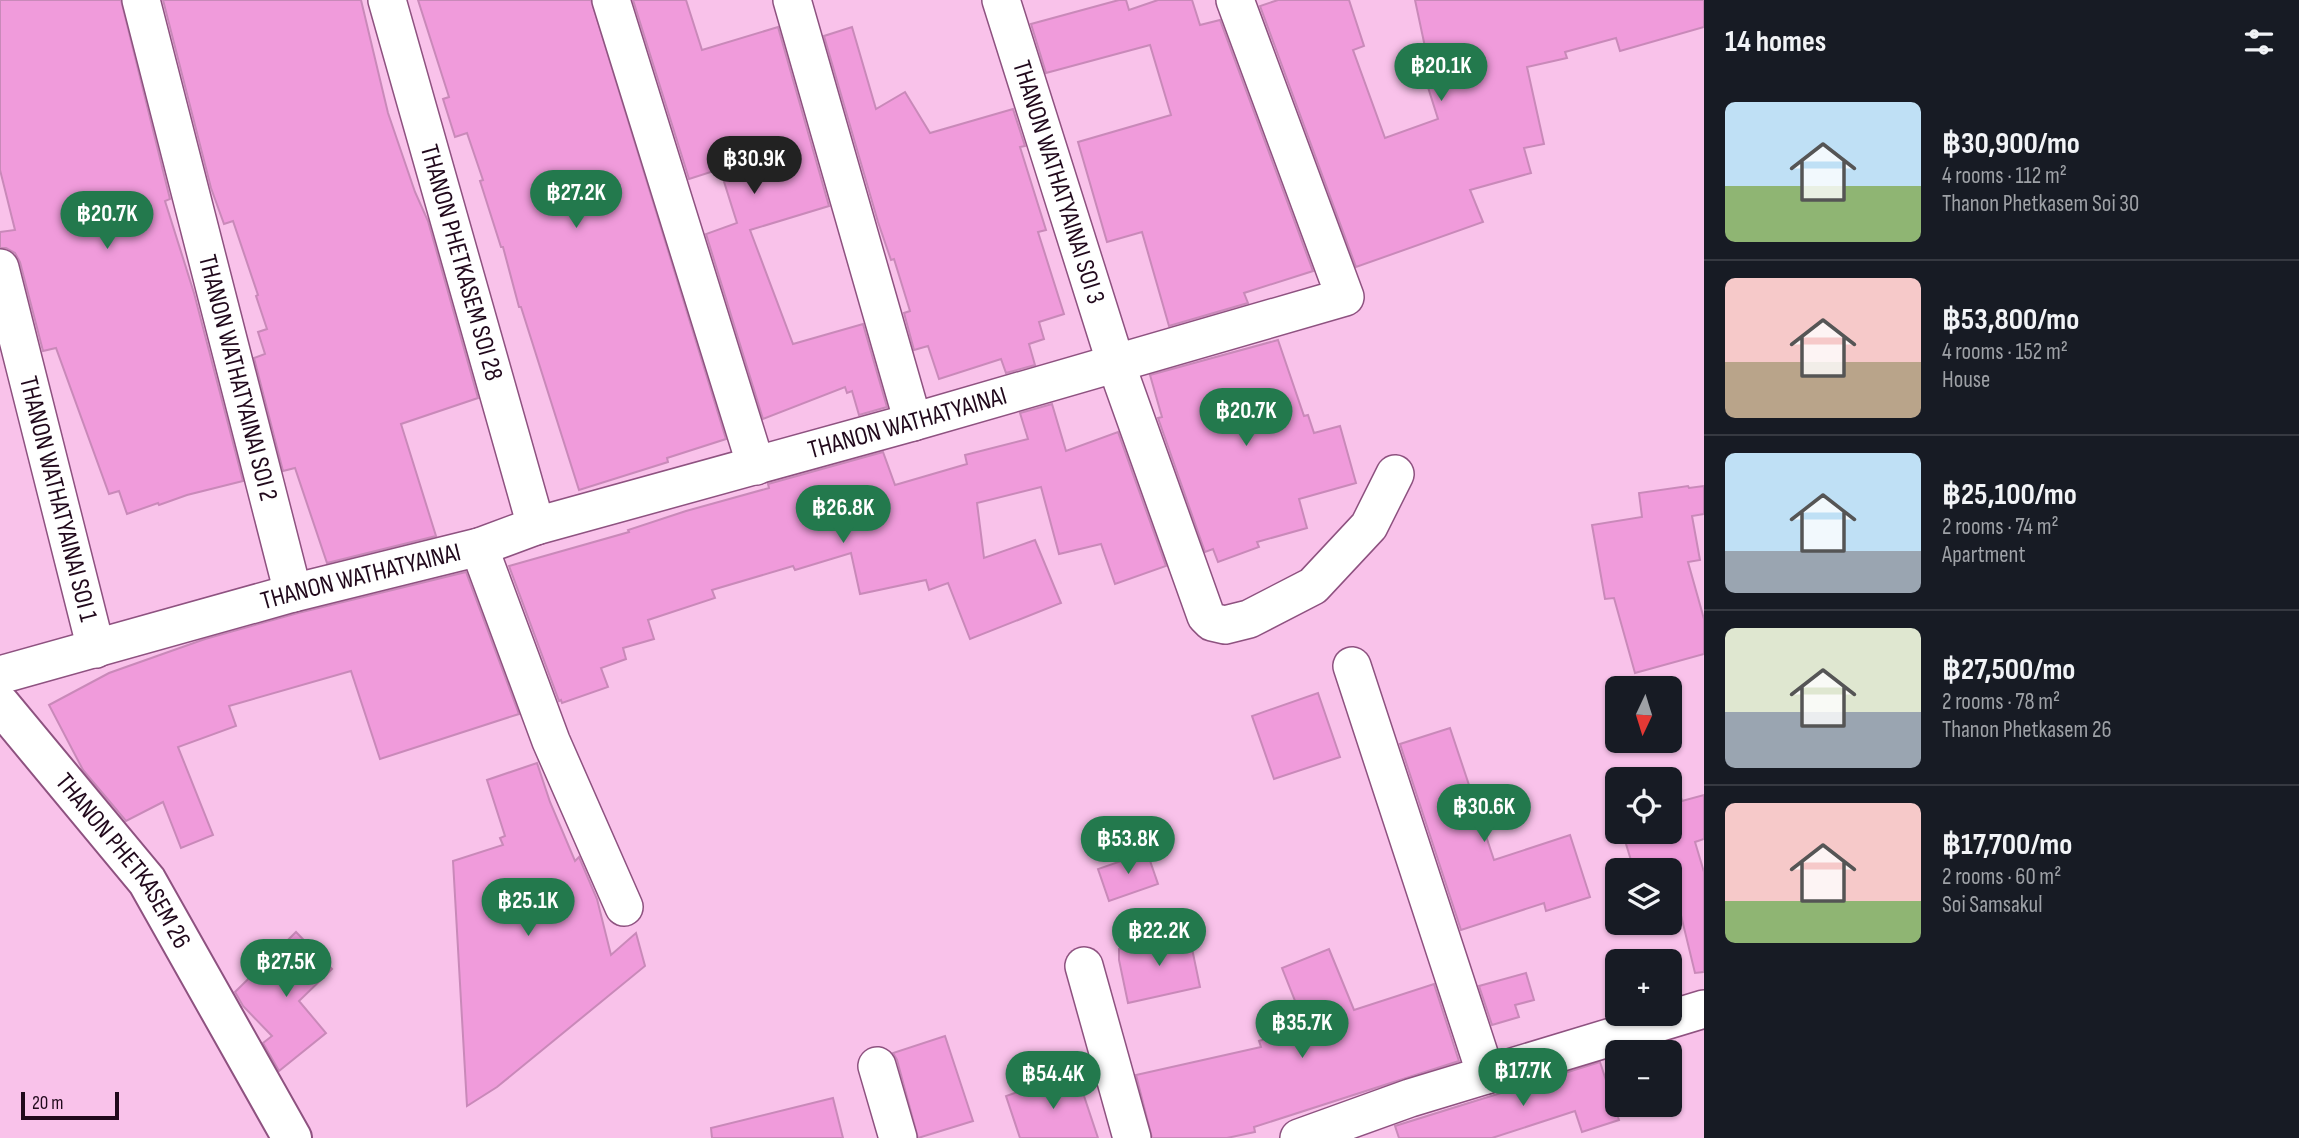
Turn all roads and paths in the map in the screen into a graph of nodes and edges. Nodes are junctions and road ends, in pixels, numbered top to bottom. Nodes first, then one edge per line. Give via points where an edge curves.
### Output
1 (141, 0) edge
2 (387, 0) edge
3 (611, 0) edge
4 (792, 0) edge
5 (1001, 0) edge
6 (1235, 0) edge
7 (0, 268) edge
8 (1116, 364) junction
9 (913, 422) junction
10 (756, 466) junction
11 (1395, 474) dead end
12 (536, 526) junction
13 (479, 547) junction
14 (293, 593) junction
15 (96, 649) junction
16 (1352, 666) dead end
17 (0, 675) edge
18 (0, 704) edge
19 (624, 907) dead end
20 (1084, 966) dead end
21 (1704, 1009) edge
22 (877, 1066) dead end
23 (1486, 1075) junction
24 (292, 1138) edge
25 (898, 1138) edge
26 (1132, 1138) edge
27 (1298, 1138) edge

1 - 14 street, THANON WATHATYAINAI SOI 2
2 - 12 street, THANON PHETKASEM SOI 28
3 - 10 street
4 - 9 street
5 - 8 street, THANON WATHATYAINAI SOI 3
6 - 8 street, THANON WATHATYAINAI via 1345,297
7 - 15 street, THANON WATHATYAINAI SOI 1
8 - 9 street, THANON WATHATYAINAI
8 - 11 street, THANON WATHATYAINAI SOI 3 via 1206,616 1212,622 1224,625 1249,619 1313,586 1369,526
9 - 10 street, THANON WATHATYAINAI
10 - 12 street, THANON WATHATYAINAI
12 - 13 street, THANON WATHATYAINAI
13 - 14 street, THANON WATHATYAINAI
13 - 19 street via 551,741
14 - 15 street, THANON WATHATYAINAI
15 - 17 street, THANON WATHATYAINAI
16 - 23 street
18 - 24 street, THANON PHETKASEM 26 via 147,881
20 - 26 street
21 - 23 street
22 - 25 street
23 - 27 street

